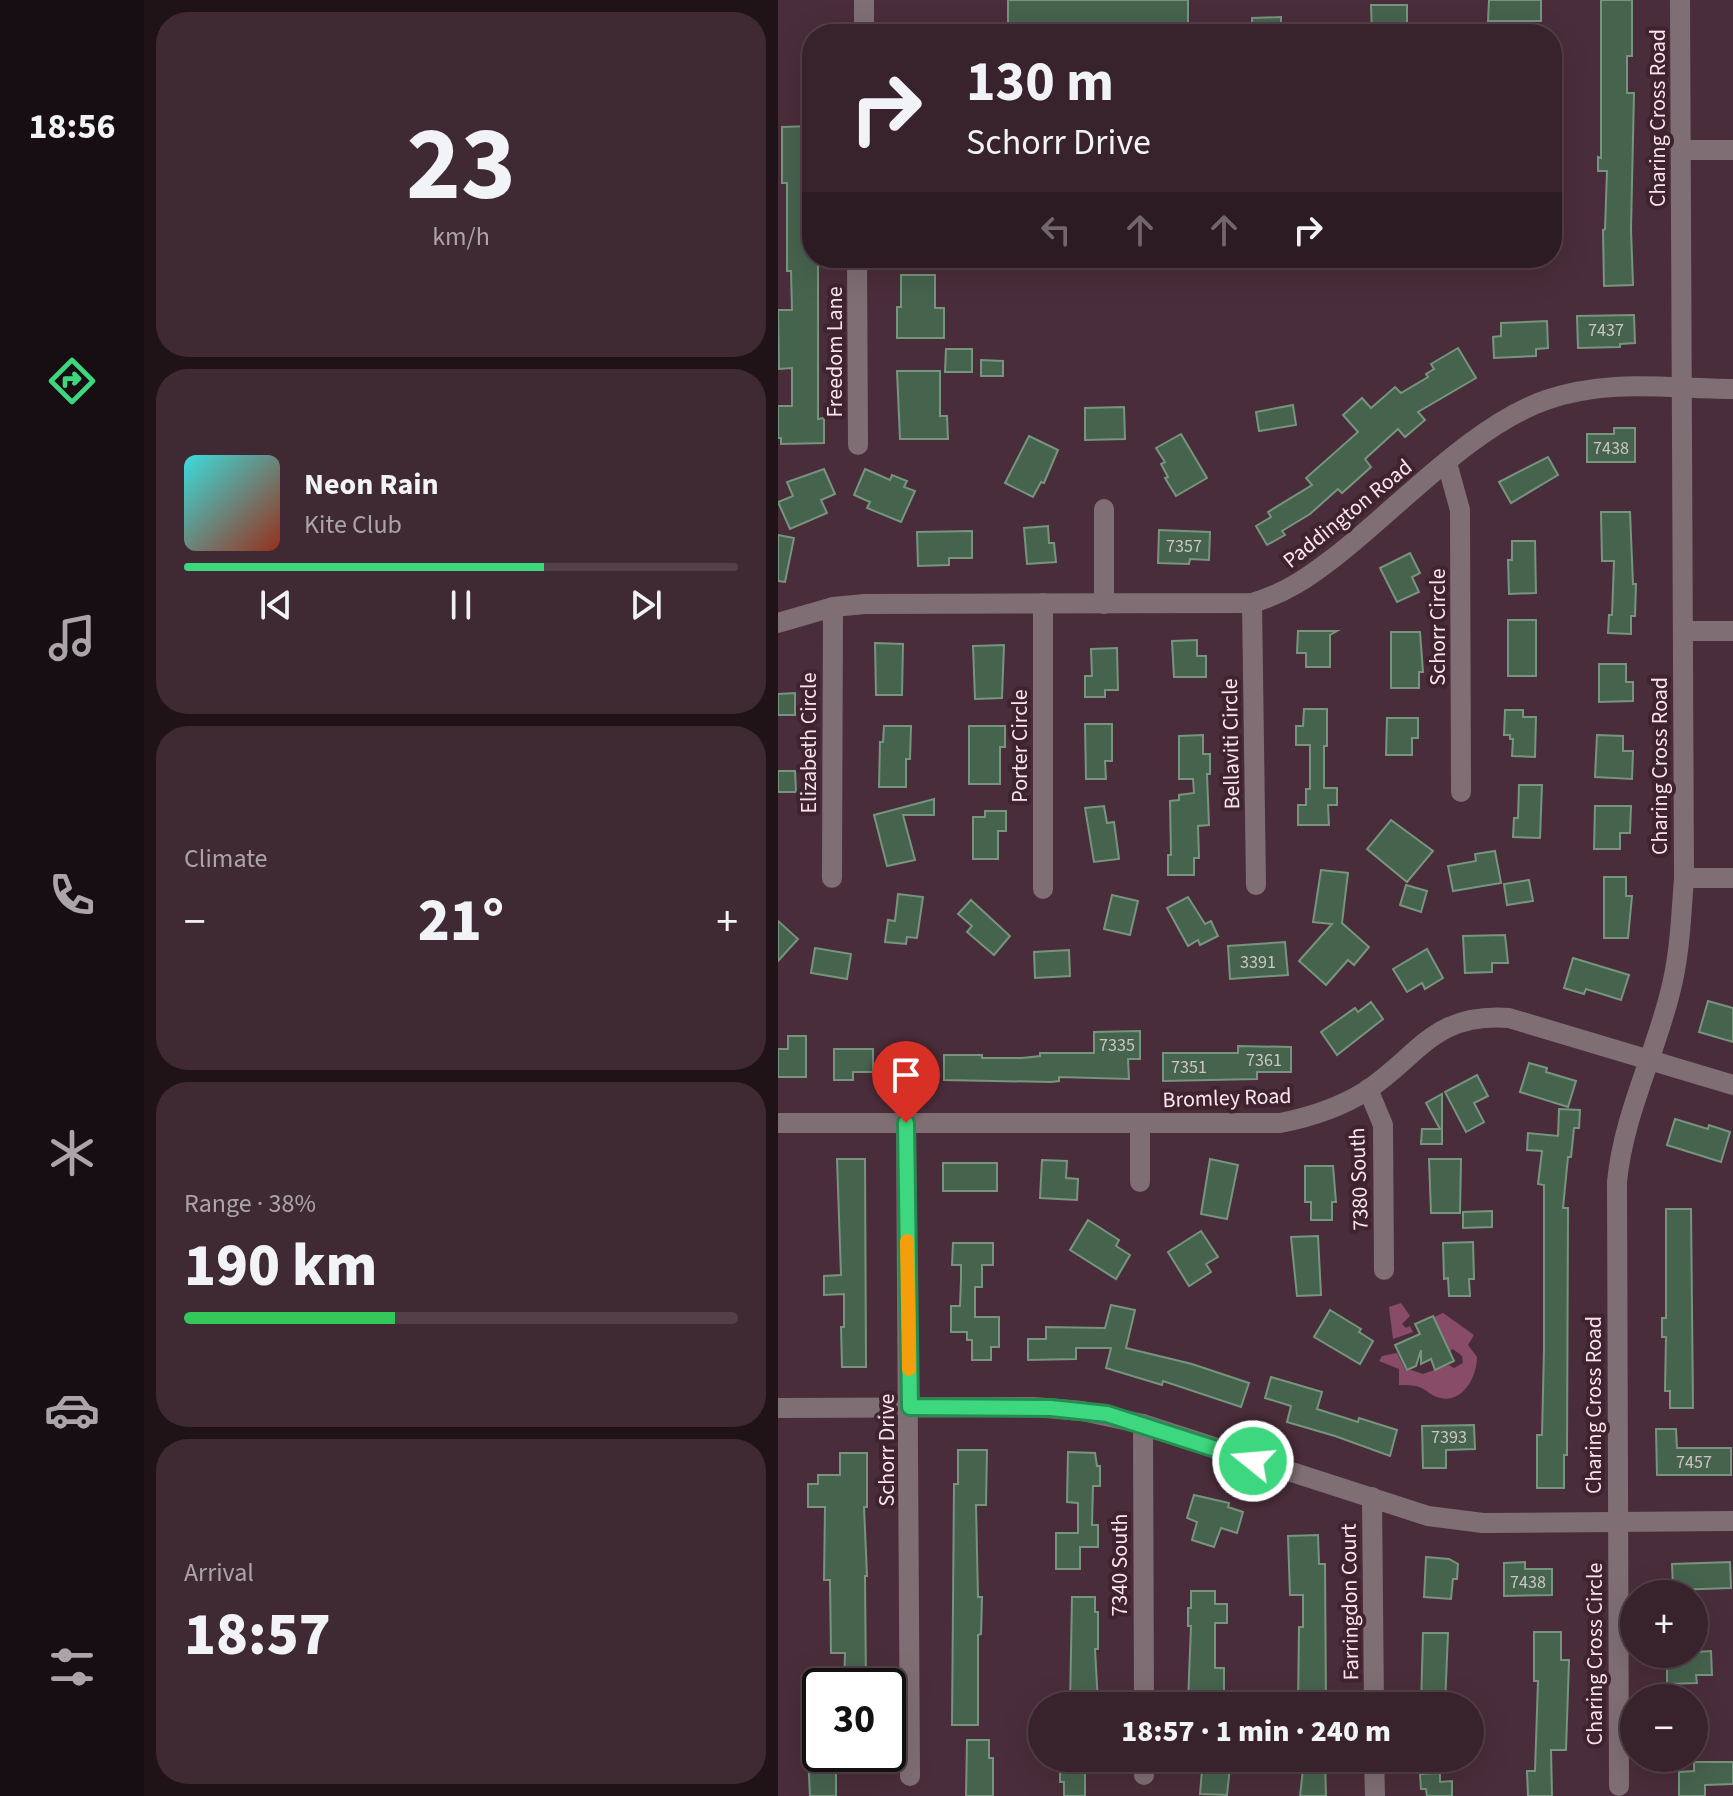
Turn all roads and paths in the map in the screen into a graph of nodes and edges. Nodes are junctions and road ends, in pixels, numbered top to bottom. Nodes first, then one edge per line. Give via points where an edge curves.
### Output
1 (864, 0) edge
2 (1680, 0) edge
3 (864, 24) edge
4 (1681, 150) junction
5 (1733, 150) edge
6 (857, 268) edge
7 (1681, 389) junction
8 (1733, 389) edge
9 (858, 445) dead end
10 (1447, 463) junction
11 (1104, 509) dead end
12 (1043, 603) junction
13 (1252, 603) junction
14 (1104, 604) junction
15 (833, 607) junction
16 (778, 623) edge
17 (1683, 631) junction
18 (1733, 631) edge
19 (1461, 792) dead end
20 (832, 878) dead end
21 (1684, 878) junction
22 (1733, 878) edge
23 (1256, 885) dead end
24 (1043, 889) dead end
25 (1650, 1061) junction
26 (1733, 1085) edge
27 (1368, 1089) junction
28 (778, 1123) edge
29 (906, 1123) junction
30 (1140, 1123) junction
31 (1140, 1182) dead end
32 (1384, 1270) dead end
33 (910, 1407) junction
34 (778, 1408) edge
35 (1143, 1424) junction
36 (1372, 1497) junction
37 (1733, 1521) edge
38 (1617, 1523) junction
39 (1144, 1692) edge
40 (1374, 1692) edge
41 (1374, 1772) edge
42 (910, 1776) dead end
43 (1619, 1786) dead end
44 (1375, 1796) edge

1 - 3 street
2 - 4 street, Charing Cross Road
4 - 5 street
4 - 7 street, Charing Cross Road
6 - 9 street, Freedom Lane
7 - 8 street, Paddington Road
7 - 10 street, Paddington Road via 1614,386 1545,401 1510,416
7 - 17 street, Charing Cross Road
10 - 13 street, Paddington Road via 1299,584
10 - 19 street, Schorr Circle via 1460,510
11 - 14 street
12 - 14 street, Paddington Road
12 - 15 street, Paddington Road
12 - 24 street, Porter Circle
13 - 14 street, Paddington Road
13 - 23 street, Bellaviti Circle
15 - 16 street, Paddington Road
15 - 20 street, Elizabeth Circle
17 - 18 street
17 - 21 street, Charing Cross Road
21 - 22 street
21 - 25 street, Charing Cross Road via 1679,950
25 - 26 street, Bromley Road
25 - 27 street, Bromley Road via 1487,1016 1452,1024
25 - 38 street, Charing Cross Road via 1619,1155 1617,1182
27 - 30 street, Bromley Road via 1337,1107 1280,1123
27 - 32 street, 7380 South via 1383,1125
28 - 29 street, Bromley Road
29 - 30 street, Bromley Road
29 - 33 street, Schorr Drive
30 - 31 street
33 - 34 street
33 - 35 street via 1051,1408
33 - 42 street, Schorr Drive
35 - 36 street
35 - 39 street, 7340 South
36 - 38 street via 1428,1516 1483,1523
36 - 40 street, Farringdon Court
37 - 38 street
38 - 43 street, Charing Cross Circle
41 - 44 street

